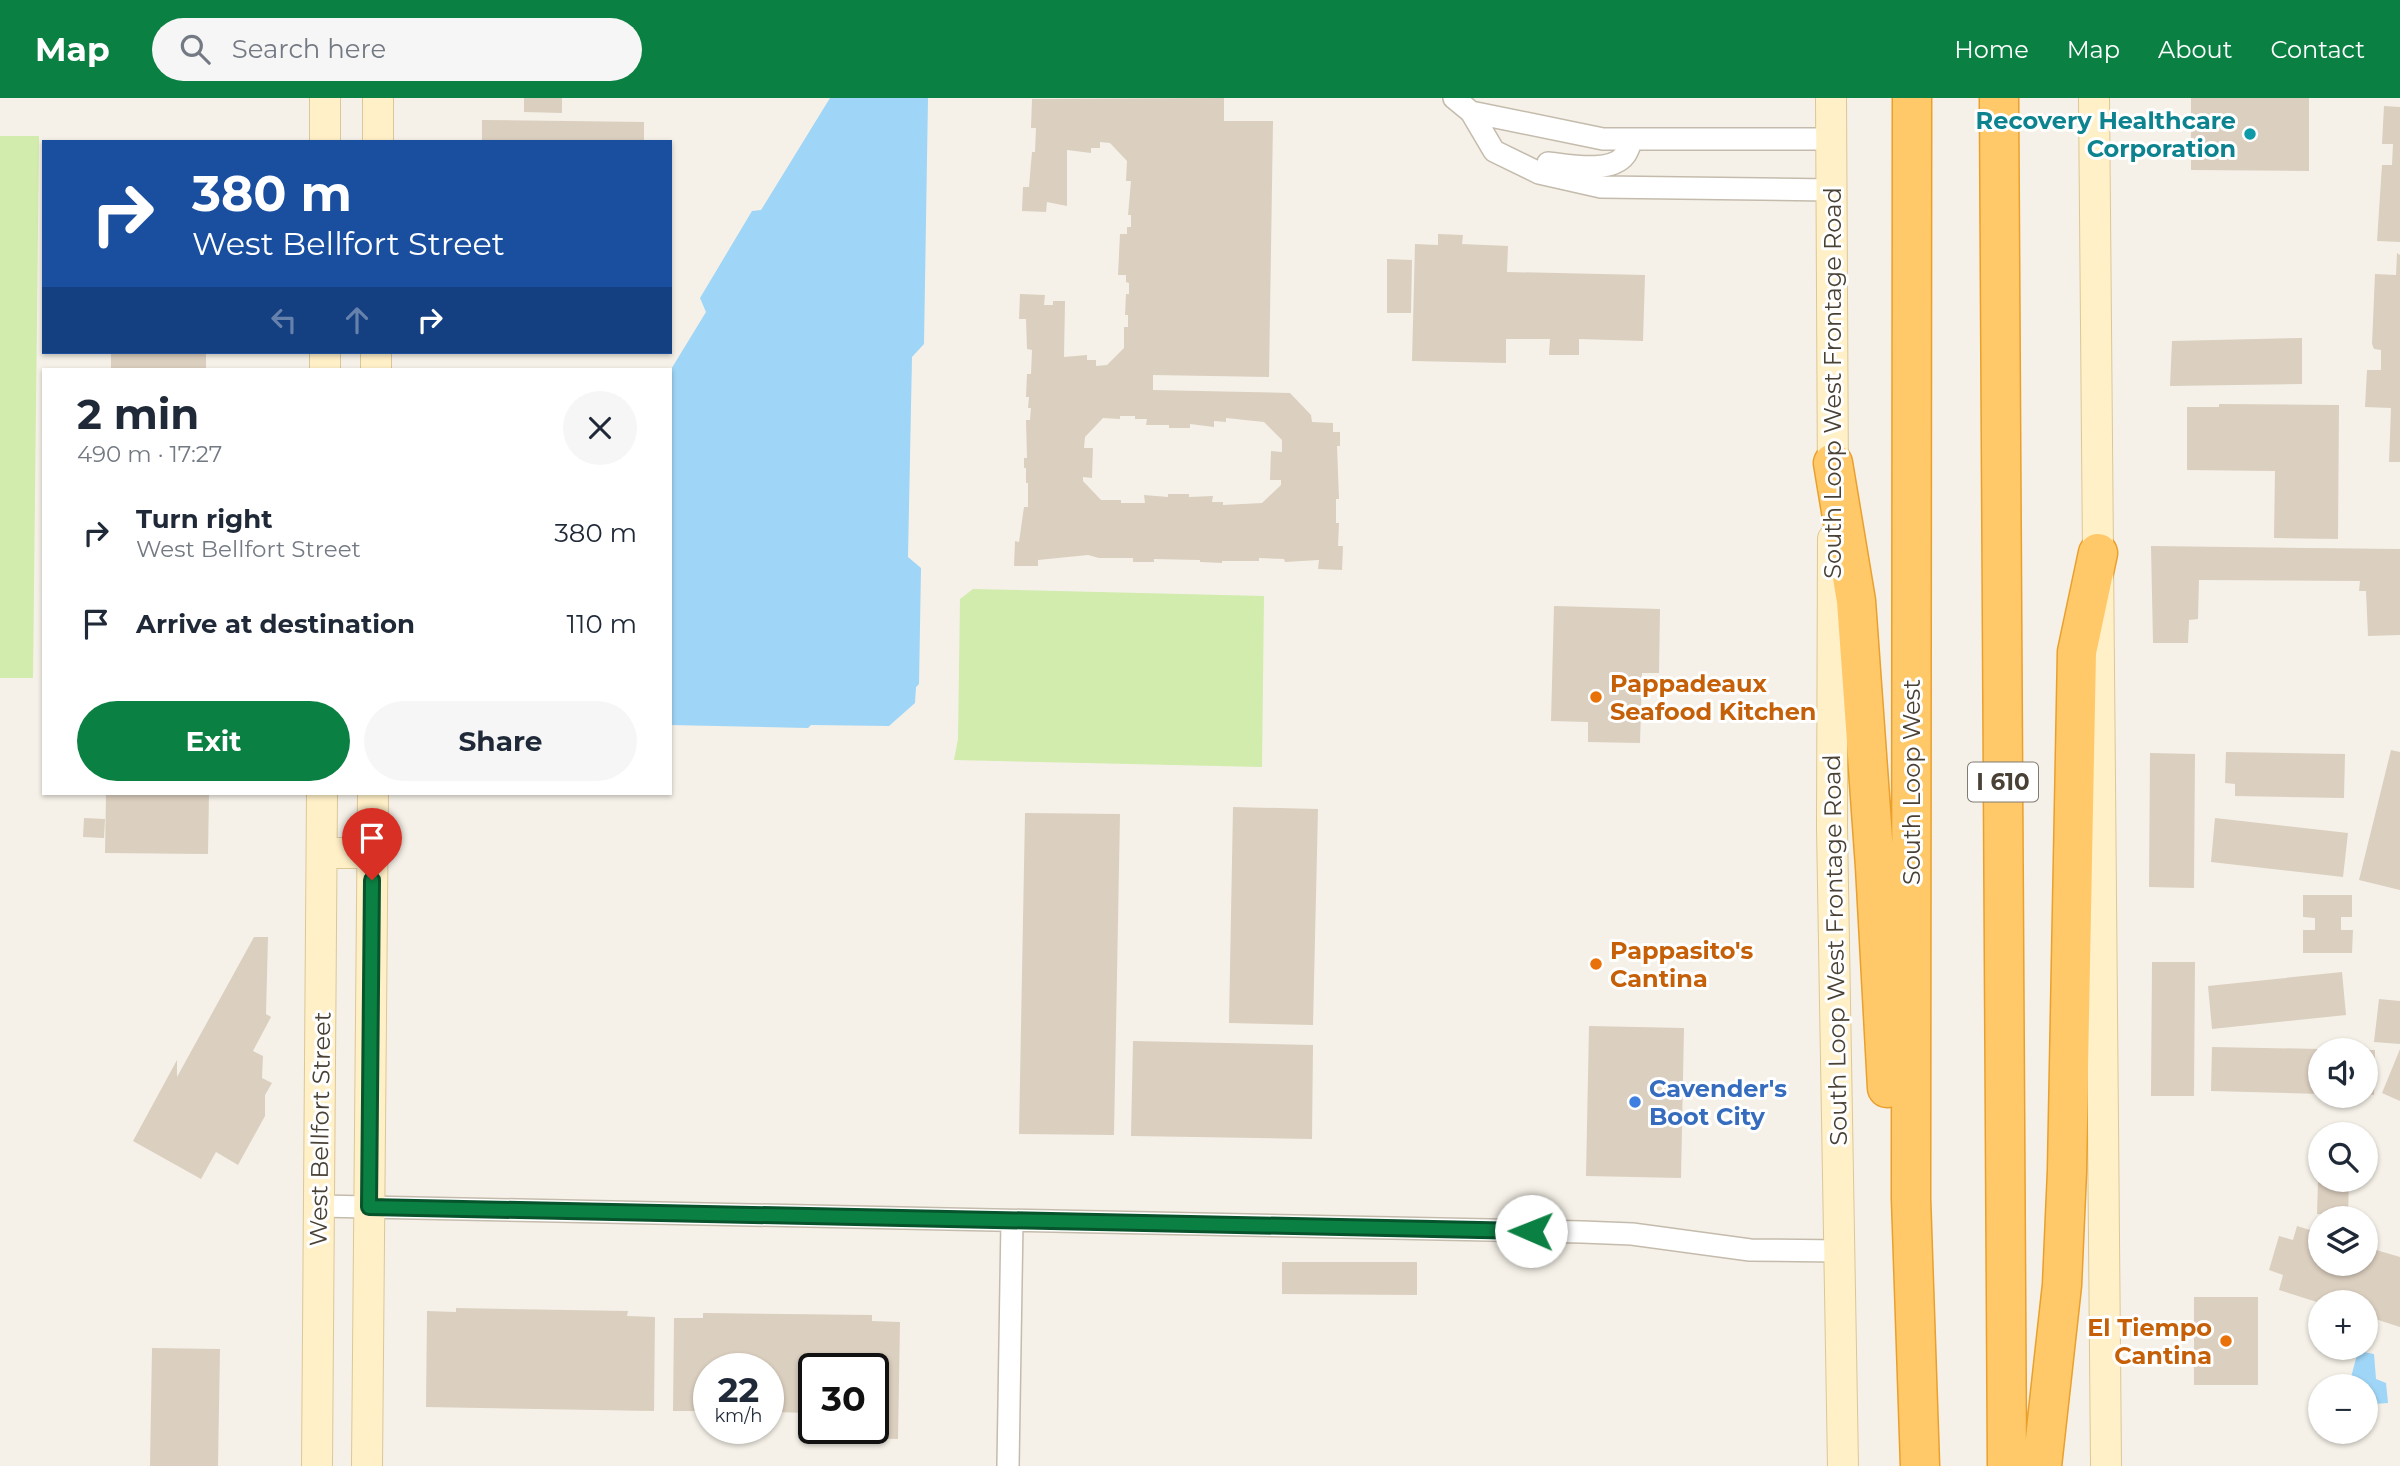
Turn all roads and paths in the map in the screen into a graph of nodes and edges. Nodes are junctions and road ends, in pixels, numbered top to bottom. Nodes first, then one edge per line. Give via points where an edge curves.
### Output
1 (326, 98) edge
2 (378, 98) edge
3 (1454, 98) edge
4 (1831, 98) edge
5 (1912, 98) edge
6 (1999, 98) edge
7 (2094, 98) edge
8 (1471, 112) junction
9 (1831, 139) junction
10 (325, 140) edge
11 (378, 140) edge
12 (1632, 140) junction
13 (1494, 151) junction
14 (1831, 190) junction
15 (1833, 463) junction
16 (2098, 553) junction
17 (322, 795) edge
18 (373, 795) edge
19 (323, 853) junction
20 (372, 853) junction
21 (1911, 1198) junction
22 (320, 1206) junction
23 (369, 1207) junction
24 (1012, 1221) junction
25 (1841, 1251) junction
26 (317, 1466) edge
27 (367, 1466) edge
28 (1008, 1466) edge
29 (1843, 1466) edge
30 (1920, 1466) edge
31 (2007, 1466) edge
32 (2042, 1466) edge
33 (2106, 1466) edge

1 - 10 main road
2 - 11 main road
3 - 8 street
4 - 9 main road, South Loop West Frontage Road
5 - 21 highway, South Loop West
6 - 31 highway, I 610
7 - 16 main road
8 - 12 street via 1591,137
8 - 13 street
9 - 12 street
9 - 14 main road, South Loop West Frontage Road
12 - 13 street via 1625,156 1614,164 1596,167 1544,163
13 - 14 street via 1539,173 1601,187
14 - 15 main road, South Loop West Frontage Road
15 - 21 highway via 1856,601 1890,1147
15 - 25 main road, South Loop West Frontage Road via 1832,774
16 - 32 highway via 2077,652 2062,1285
16 - 33 main road
17 - 19 main road, West Bellfort Street
18 - 20 main road, West Bellfort Street
19 - 20 main road
19 - 22 main road, West Bellfort Street
20 - 23 main road, West Bellfort Street
21 - 30 highway, South Loop West
22 - 23 street
22 - 26 main road, West Bellfort Street
23 - 24 street
23 - 27 main road, West Bellfort Street
24 - 25 street via 1620,1233 1750,1250
24 - 28 street
25 - 29 main road, South Loop West Frontage Road

